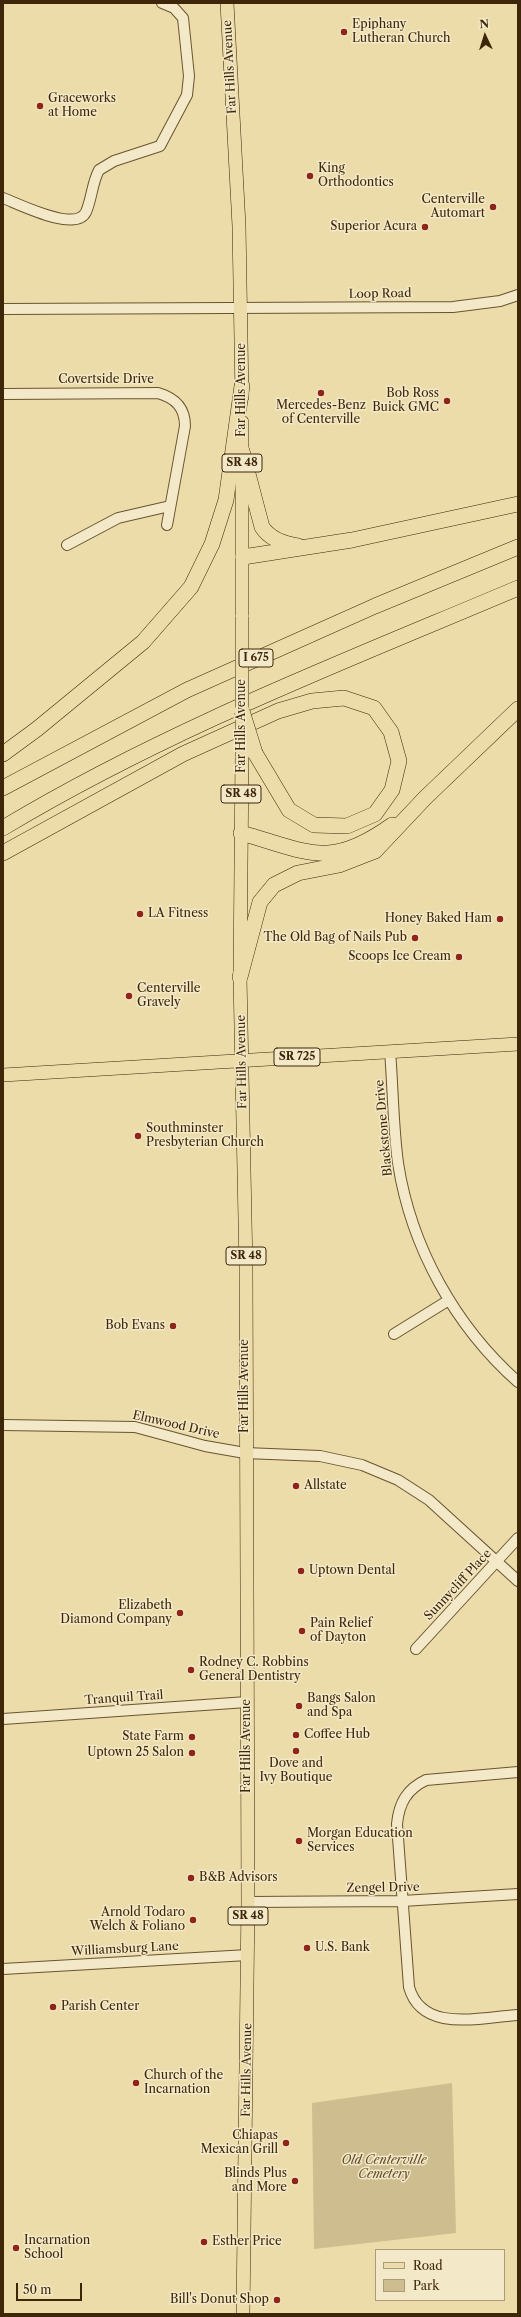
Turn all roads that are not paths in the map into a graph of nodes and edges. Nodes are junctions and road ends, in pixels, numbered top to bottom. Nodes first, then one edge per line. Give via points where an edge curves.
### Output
1 (162, 3) edge
2 (227, 3) edge
3 (3, 198) edge
4 (518, 295) edge
5 (242, 308) junction
6 (3, 309) edge
7 (242, 386) junction
8 (3, 394) edge
9 (242, 451) junction
10 (518, 504) edge
11 (170, 506) junction
12 (167, 525) dead end
13 (67, 545) dead end
14 (305, 547) junction
15 (518, 547) edge
16 (243, 557) junction
17 (518, 588) edge
18 (518, 709) edge
19 (242, 711) joint
20 (3, 754) edge
21 (248, 754) junction
22 (3, 788) edge
23 (417, 806) junction
24 (3, 828) edge
25 (241, 833) junction
26 (3, 853) edge
27 (240, 976) junction
28 (518, 1044) edge
29 (390, 1051) junction
30 (243, 1060) junction
31 (3, 1075) edge
32 (449, 1300) junction
33 (394, 1334) dead end
34 (518, 1382) edge
35 (3, 1425) edge
36 (245, 1453) junction
37 (518, 1538) edge
38 (498, 1561) junction
39 (518, 1581) edge
40 (416, 1649) dead end
41 (247, 1702) junction
42 (3, 1719) edge
43 (518, 1772) edge
44 (518, 1894) edge
45 (402, 1901) junction
46 (248, 1902) junction
47 (248, 1955) junction
48 (3, 1969) edge
49 (518, 2015) edge
50 (243, 2314) edge

1 - 3 street via 174,8 183,18 189,76 187,95 160,146 114,161 99,170 86,213 77,220 65,221
2 - 5 main road, Far Hills Avenue / SR 48
4 - 5 street, Loop Road via 500,301 453,307
5 - 6 street
5 - 7 main road, Far Hills Avenue / SR 48
7 - 9 main road, Far Hills Avenue / SR 48
7 - 20 highway via 226,500 212,544 191,587 143,642 37,730
8 - 11 street, Covertside Drive via 158,393 175,400 183,412 185,426
9 - 14 highway via 262,527 268,535 278,541
9 - 16 main road, Far Hills Avenue / SR 48
10 - 14 highway via 352,540
11 - 12 street, Covertside Drive
11 - 13 street via 118,518
14 - 16 highway
15 - 22 highway, I 675 via 354,615 187,690
16 - 19 main road, Far Hills Avenue / SR 48, bridge
17 - 24 highway via 174,735 61,793
18 - 23 highway
19 - 21 highway, bridge
21 - 25 main road, Far Hills Avenue / SR 48
21 - 26 highway via 289,810 314,824 347,826 375,814 392,790 399,761 390,732 374,708 344,698 312,700 278,711 184,754
23 - 25 highway via 364,843 339,853 315,853
23 - 27 highway via 375,851 339,864 298,874 274,885 260,902
25 - 27 main road, Far Hills Avenue / SR 48
27 - 30 main road, Far Hills Avenue / SR 48
28 - 29 main road, SR 725
29 - 30 main road, SR 725
29 - 32 street, Blackstone Drive via 396,1144 404,1192 420,1242
30 - 31 main road
30 - 36 main road, Far Hills Avenue / SR 48
32 - 33 street
32 - 34 street, Blackstone Drive via 490,1356
35 - 36 street, Elmwood Drive via 135,1427 205,1446
36 - 38 street, Elmwood Drive via 320,1456 352,1462 380,1472 429,1500
36 - 41 main road, Far Hills Avenue / SR 48
37 - 38 street, Sunnycliff Place
38 - 39 street, Elmwood Drive
38 - 40 street, Sunnycliff Place
41 - 42 street, Tranquil Trail
41 - 46 main road, Far Hills Avenue / SR 48
43 - 45 street via 434,1778 411,1789 401,1804 397,1824
44 - 45 street, Zengel Drive
45 - 46 street, Zengel Drive
45 - 49 street via 409,1987 415,2002 423,2010 444,2019
46 - 47 main road, Far Hills Avenue / SR 48
47 - 48 street, Williamsburg Lane
47 - 50 main road, Far Hills Avenue / SR 48

